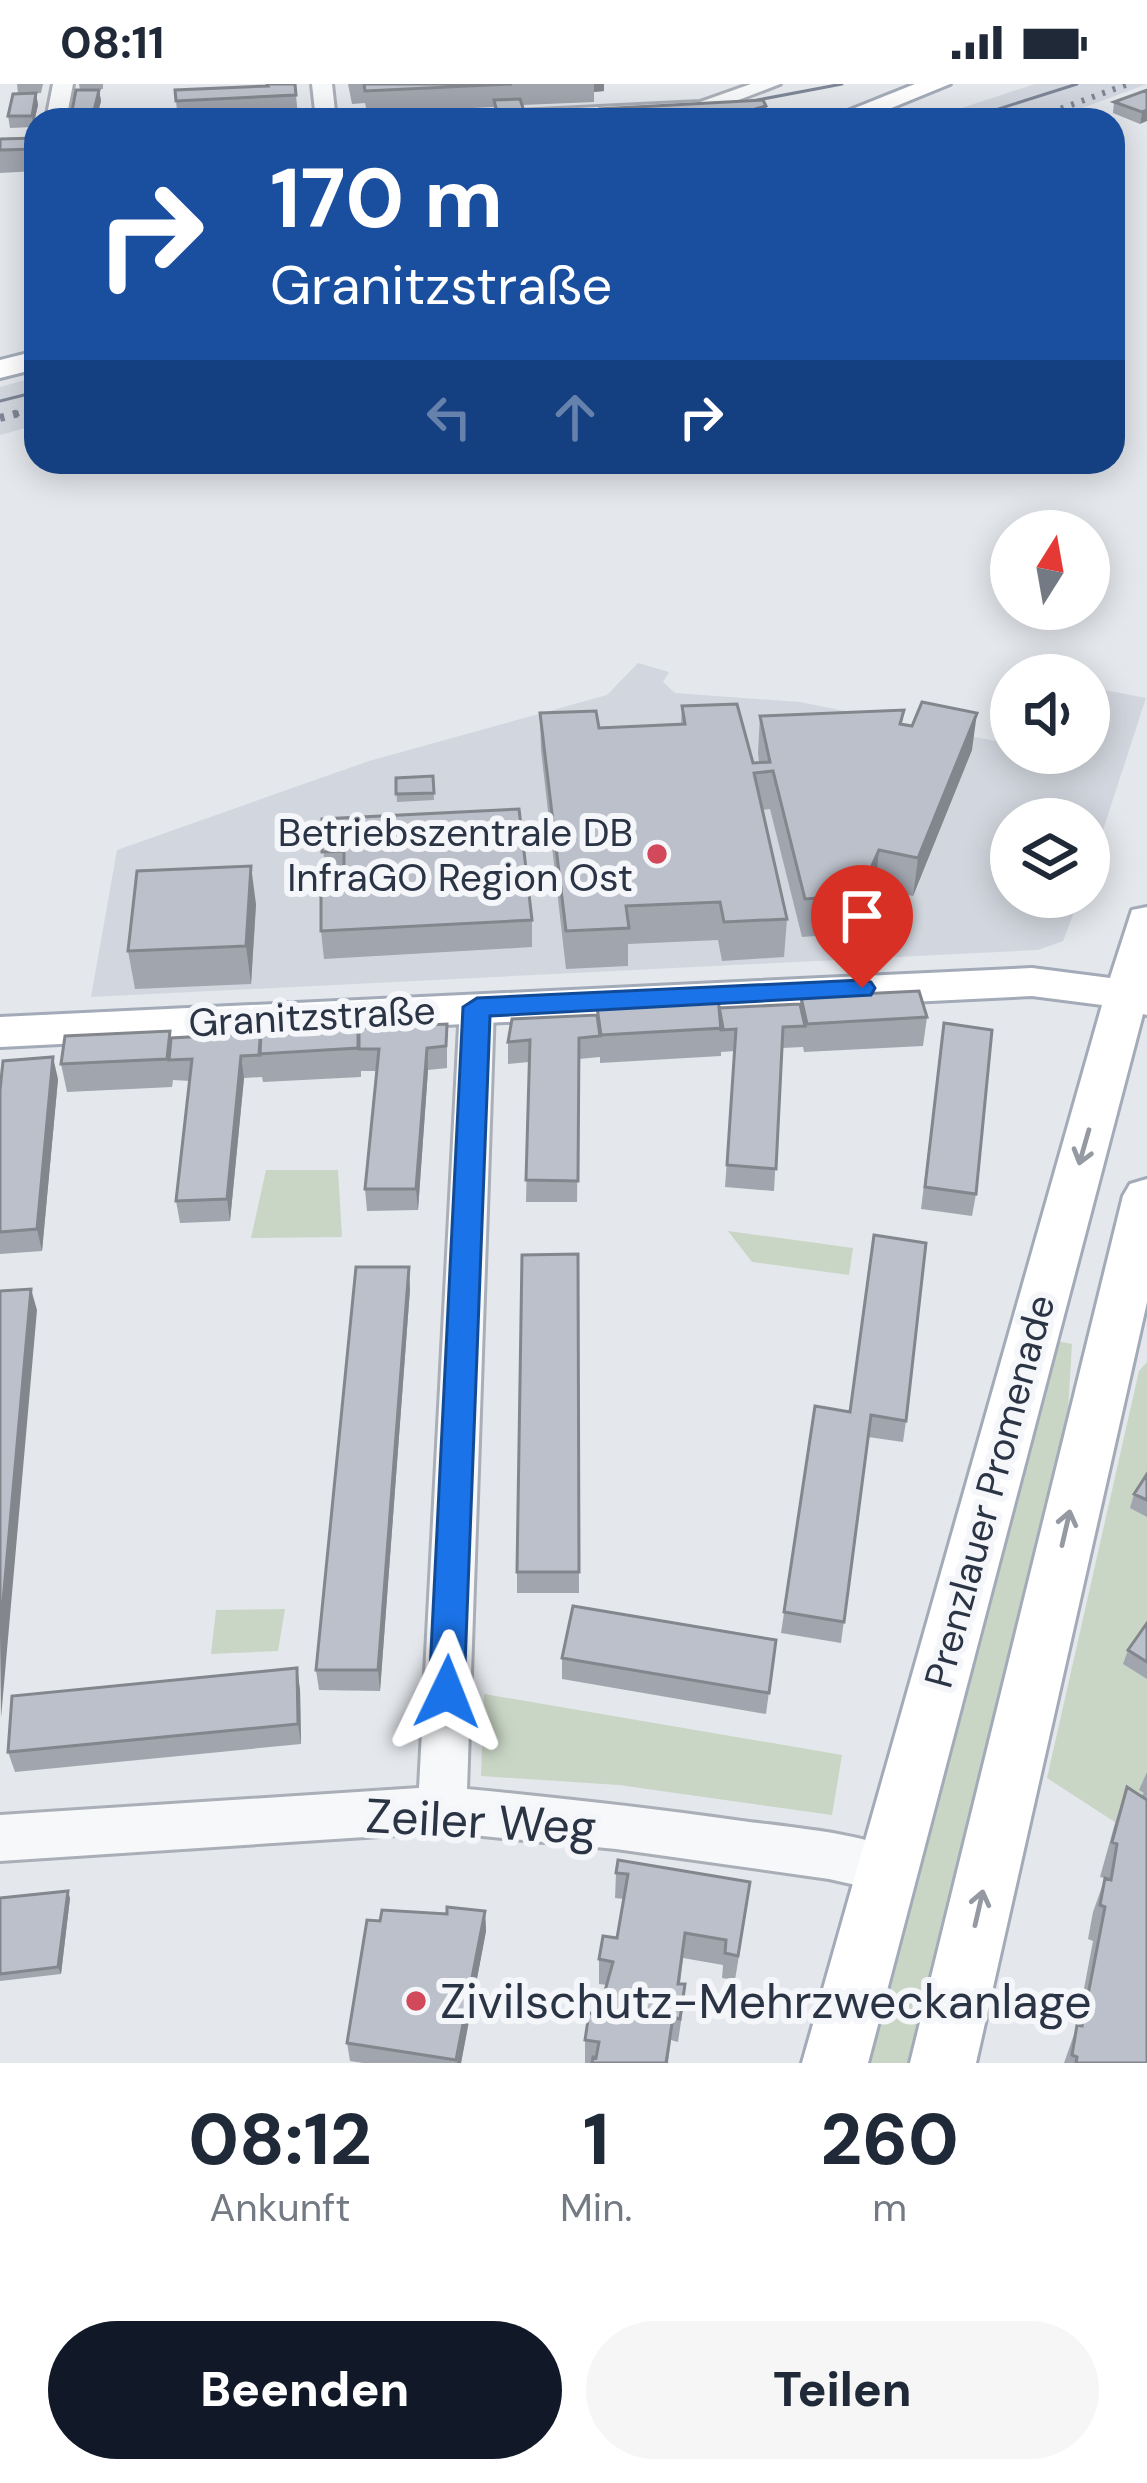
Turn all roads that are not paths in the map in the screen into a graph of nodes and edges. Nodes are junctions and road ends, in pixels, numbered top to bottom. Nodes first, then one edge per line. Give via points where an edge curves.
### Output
1 (628, 84) edge
2 (770, 84) edge
3 (938, 84) edge
4 (648, 108) edge
5 (682, 108) edge
6 (871, 108) edge
7 (1147, 920) edge
8 (1137, 998) edge
9 (477, 1007) junction
10 (0, 1032) edge
11 (1147, 1196) edge
12 (1058, 1237) junction
13 (1133, 1254) junction
14 (442, 1809) junction
15 (0, 1838) edge
16 (887, 1869) junction
17 (835, 2063) edge
18 (943, 2063) edge

1 - 4 street
2 - 5 street via 714,106
3 - 6 main road
7 - 8 main road, Prenzlauer Promenade
8 - 9 main road, Granitzstraße via 1032,982
8 -> 12 main road, Prenzlauer Promenade
9 - 10 main road, Granitzstraße
9 - 14 street
11 - 13 main road, Prenzlauer Promenade
12 - 13 main road
12 - 16 main road, Prenzlauer Promenade
18 -> 13 main road, Prenzlauer Promenade
14 - 15 street, Zeiler Weg
14 - 16 street, Zeiler Weg via 616,1826
16 - 17 main road, Prenzlauer Promenade

